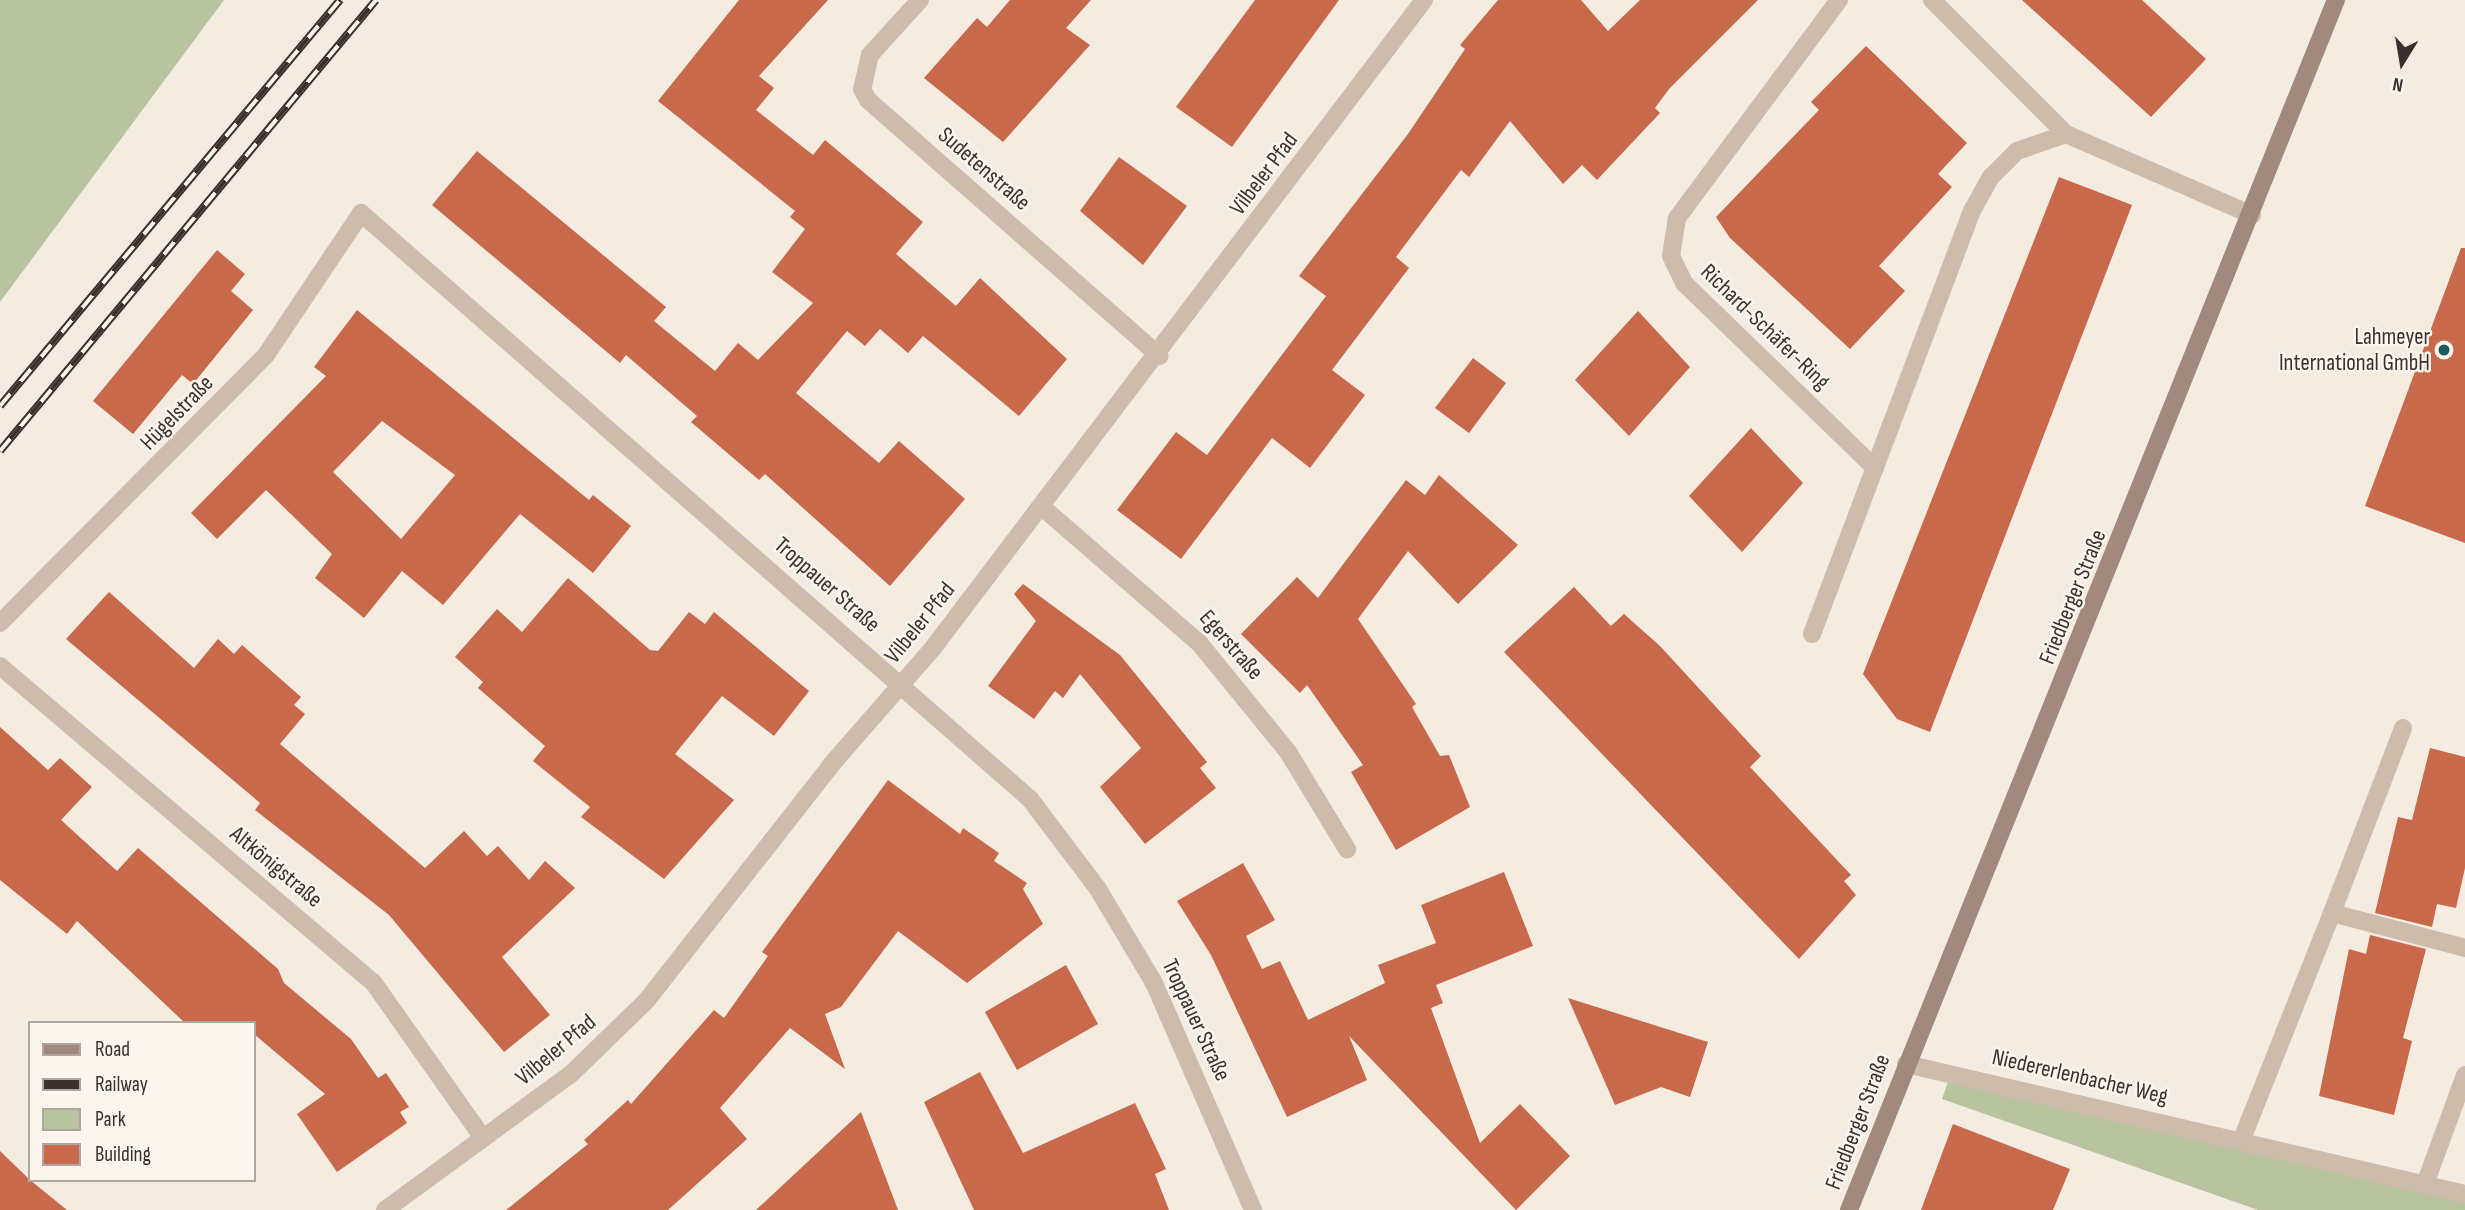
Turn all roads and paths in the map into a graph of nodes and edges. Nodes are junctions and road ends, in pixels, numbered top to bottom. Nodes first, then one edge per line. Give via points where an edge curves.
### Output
1 (920, 0) edge
2 (1424, 0) edge
3 (1839, 0) edge
4 (1932, 0) edge
5 (2336, 0) edge
6 (2066, 134) junction
7 (361, 213) joint
8 (2252, 215) junction
9 (1159, 356) junction
10 (1875, 468) junction
11 (1042, 507) junction
12 (0, 623) edge
13 (1812, 634) dead end
14 (0, 666) edge
15 (902, 683) junction
16 (2403, 728) dead end
17 (1347, 849) dead end
18 (2332, 913) junction
19 (2465, 948) edge
20 (1906, 1064) junction
21 (2465, 1075) edge
22 (483, 1138) junction
23 (2242, 1139) junction
24 (2425, 1184) junction
25 (2465, 1194) edge
26 (385, 1210) edge
27 (1253, 1210) edge
28 (1849, 1210) edge

1 - 9 street, Sudetenstraße via 870,55 862,89 869,100
2 - 9 street, Vilbeler Pfad
3 - 10 street, Richard-Schäfer-Ring via 1677,218 1671,256 1684,284
4 - 6 street
5 - 8 street, Friedberger Straße
6 - 8 street
6 - 10 street via 2017,151 1991,177
7 - 12 street, Hügelstraße via 266,355
7 - 15 street, Troppauer Straße
8 - 20 street, Friedberger Straße
9 - 11 street, Vilbeler Pfad
10 - 13 street
11 - 15 street, Vilbeler Pfad
11 - 17 street, Egerstraße via 1200,644 1288,752
14 - 22 street, Altkönigstraße via 373,982
15 - 22 street, Vilbeler Pfad via 647,1000 571,1074
15 - 27 street, Troppauer Straße via 1030,799 1098,889 1154,983
16 - 18 street
18 - 19 street
18 - 23 street
20 - 23 street, Niedererlenbacher Weg
20 - 28 street, Friedberger Straße
21 - 24 street
22 - 26 street, Vilbeler Pfad
23 - 24 street, Niedererlenbacher Weg
24 - 25 street, Niedererlenbacher Weg

